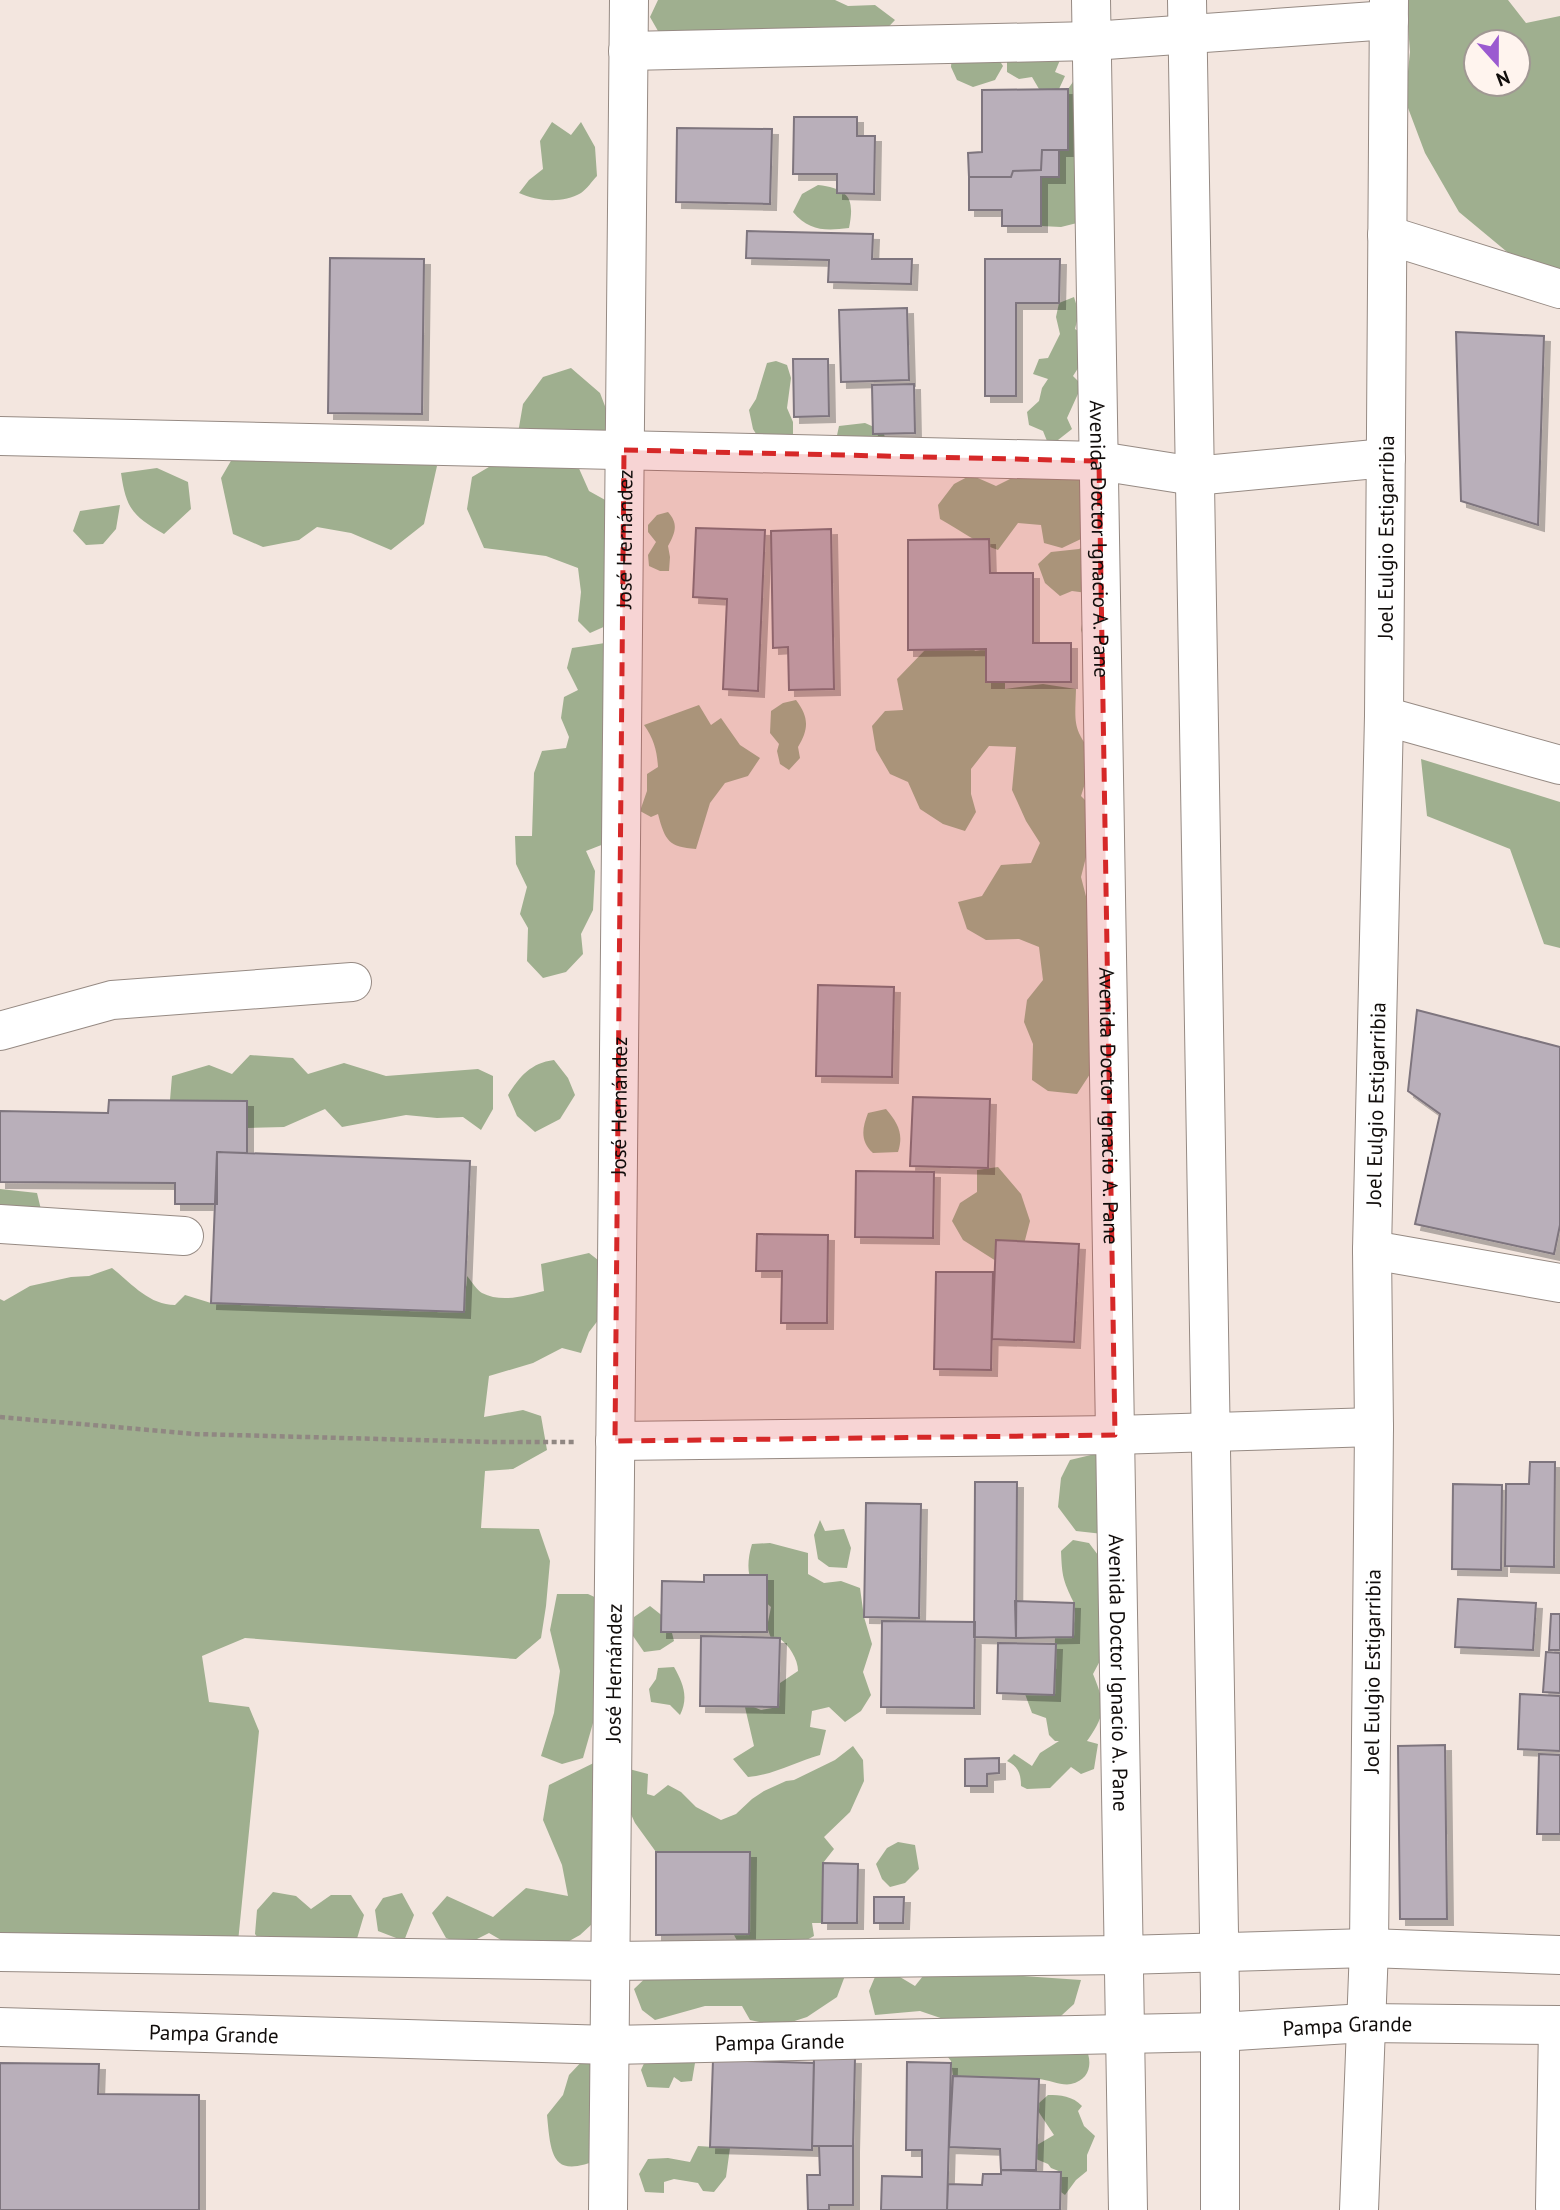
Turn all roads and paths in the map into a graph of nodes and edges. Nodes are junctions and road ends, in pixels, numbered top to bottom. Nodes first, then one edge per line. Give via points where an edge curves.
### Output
1 (629, 0) edge
2 (1091, 0) edge
3 (1389, 10) edge
4 (1187, 17) edge
5 (1092, 40) junction
6 (628, 51) junction
7 (1387, 235) junction
8 (1560, 289) edge
9 (0, 436) edge
10 (624, 450) junction
11 (1386, 458) junction
12 (1099, 461) junction
13 (1195, 476) junction
14 (1384, 716) junction
15 (1560, 765) edge
16 (352, 982) dead end
17 (0, 1031) edge
18 (0, 1224) edge
19 (184, 1236) dead end
20 (1372, 1250) junction
21 (1560, 1283) edge
22 (0, 1417) edge
23 (1374, 1427) junction
24 (1210, 1432) junction
25 (1115, 1435) junction
26 (615, 1441) junction
27 (1369, 1948) junction
28 (0, 1952) edge
29 (1219, 1952) junction
30 (1124, 1955) junction
31 (1560, 1955) edge
32 (610, 1961) junction
33 (1365, 2023) junction
34 (1559, 2025) edge
35 (0, 2027) edge
36 (1220, 2032) junction
37 (1125, 2034) junction
38 (610, 2045) junction
39 (1555, 2207) dead end
40 (608, 2210) edge
41 (1128, 2210) edge
42 (1220, 2210) edge
43 (1359, 2210) edge

1 - 6 street, José Hernández
2 - 5 street, Avenida Doctor Ignacio A. Pane
3 - 4 street
3 - 7 street, Joel Eulgio Estigarribia
4 - 5 street
4 - 13 street
5 - 6 street
5 - 12 street, Avenida Doctor Ignacio A. Pane
6 - 10 street, José Hernández
7 - 8 street
7 - 11 street, Joel Eulgio Estigarribia
9 - 10 street
10 - 12 street
10 - 26 street, José Hernández
11 - 13 street
11 - 14 street, Joel Eulgio Estigarribia
12 - 13 street
12 - 25 street, Avenida Doctor Ignacio A. Pane
13 - 24 street
14 - 15 street
14 - 20 street, Joel Eulgio Estigarribia
16 - 17 street via 112,1000
18 - 19 street
20 - 21 street
20 - 23 street, Joel Eulgio Estigarribia
22 - 26 path via 195,1434
23 - 24 street
23 - 27 street, Joel Eulgio Estigarribia
24 - 25 street
24 - 29 street
25 - 26 street
25 - 30 street, Avenida Doctor Ignacio A. Pane
26 - 32 street, José Hernández
27 - 29 street
27 - 31 street
27 - 33 street, Joel Eulgio Estigarribia
28 - 32 street
29 - 30 street
29 - 36 street
30 - 32 street
30 - 37 street, Avenida Doctor Ignacio A. Pane
32 - 38 street, José Hernández
33 - 34 street, Pampa Grande
33 - 36 street, Pampa Grande
33 - 43 street, Joel Eulgio Estigarribia
34 - 39 street
35 - 38 street, Pampa Grande
36 - 37 street, Pampa Grande
36 - 42 street
37 - 38 street, Pampa Grande
37 - 41 street, Avenida Doctor Ignacio A. Pane
38 - 40 street, José Hernández

